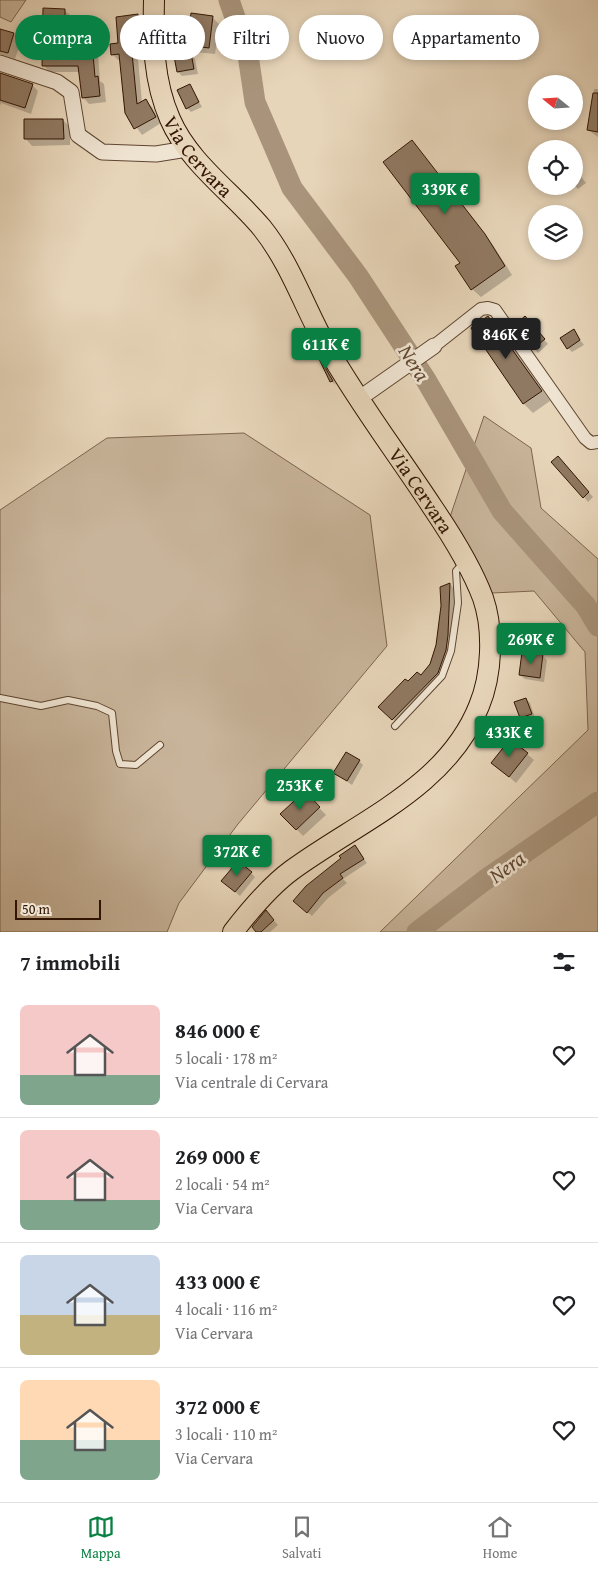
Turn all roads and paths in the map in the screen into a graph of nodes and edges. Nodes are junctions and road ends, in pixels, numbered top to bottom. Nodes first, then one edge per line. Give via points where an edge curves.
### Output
1 (154, 0) edge
2 (0, 63) edge
3 (187, 149) junction
4 (434, 346) joint
5 (360, 398) junction
6 (598, 442) edge
7 (466, 560) junction
8 (0, 698) edge
9 (395, 726) dead end
10 (160, 744) dead end
11 (233, 932) edge

1 - 3 main road, Via Cervara via 156,72 170,120
2 - 3 street via 57,82 71,92 78,135 102,152 156,154
3 - 5 main road, Via Cervara via 262,229 286,265 326,344
4 - 5 street
4 - 6 street via 481,309 495,310 585,438
5 - 7 main road, Via Cervara
7 - 9 lane via 456,571 457,613 451,651 442,676
7 - 11 main road, Via Cervara via 484,600 490,661 480,705 458,745 434,772 401,799 289,872 250,910
8 - 10 lane via 41,706 68,700 97,706 112,714 120,764 136,765

